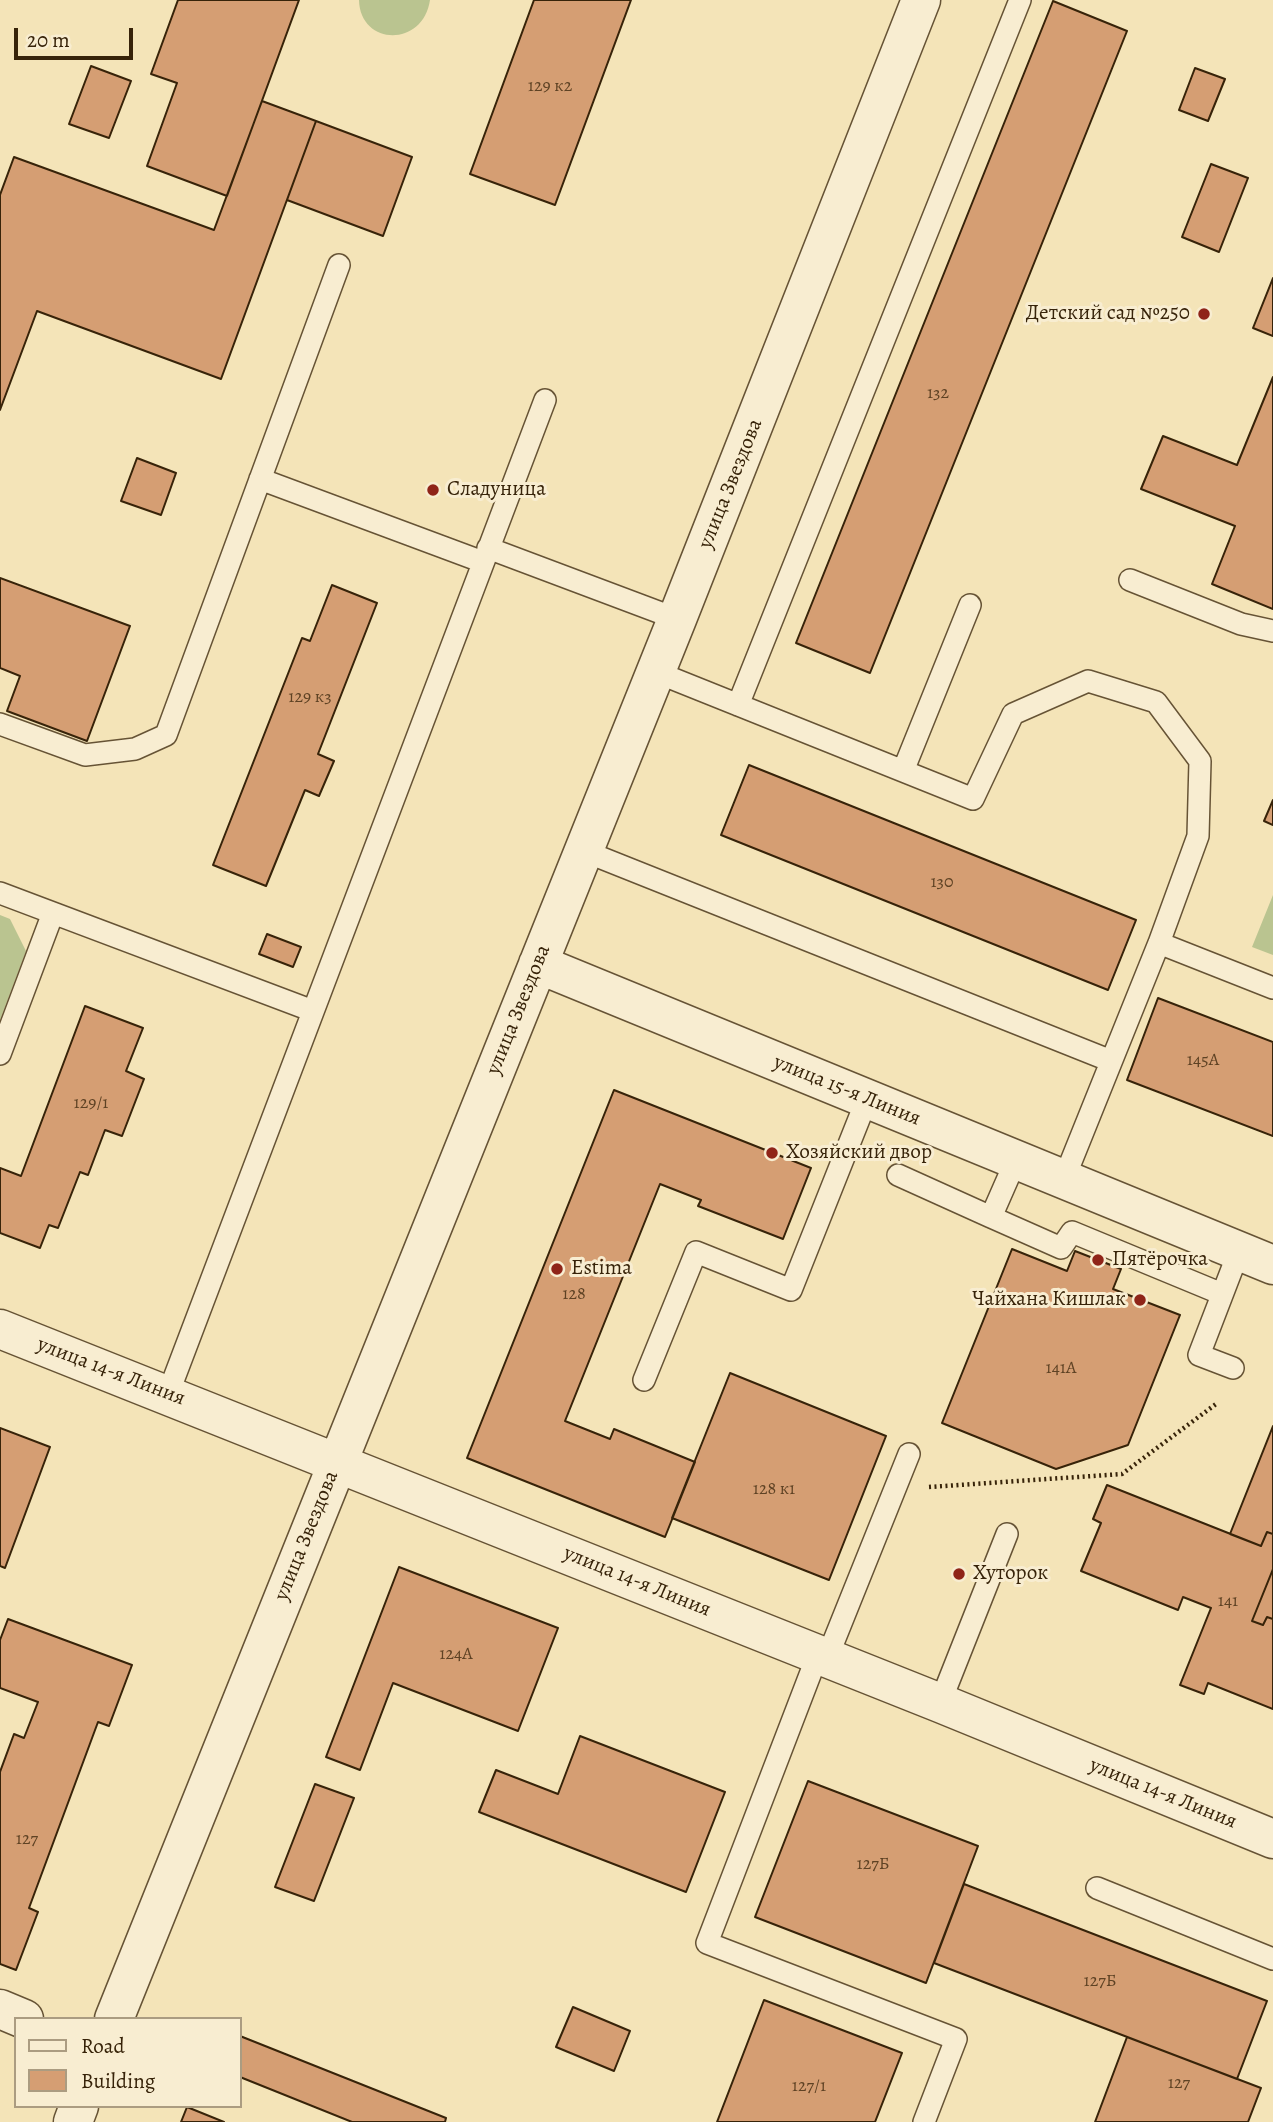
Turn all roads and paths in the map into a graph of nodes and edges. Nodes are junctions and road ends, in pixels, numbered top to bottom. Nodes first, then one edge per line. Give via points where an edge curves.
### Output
1 (921, 0) edge
2 (1020, 0) edge
3 (339, 265) dead end
4 (545, 400) dead end
5 (260, 479) junction
6 (486, 555) junction
7 (1129, 580) dead end
8 (970, 605) dead end
9 (677, 619) junction
10 (1273, 631) edge
11 (656, 672) junction
12 (738, 705) junction
13 (0, 724) edge
14 (903, 771) junction
15 (584, 851) junction
16 (0, 893) edge
17 (53, 913) junction
18 (1159, 943) junction
19 (538, 964) junction
20 (1273, 988) edge
21 (313, 1011) junction
22 (0, 1054) edge
23 (1111, 1061) junction
24 (867, 1098) junction
25 (1016, 1160) junction
26 (898, 1175) dead end
27 (1064, 1179) junction
28 (991, 1217) junction
29 (1256, 1258) edge
30 (1222, 1294) junction
31 (0, 1329) edge
32 (1233, 1368) dead end
33 (644, 1380) dead end
34 (168, 1394) junction
35 (1216, 1404) dead end
36 (909, 1454) dead end
37 (336, 1462) junction
38 (895, 1489) junction
39 (1007, 1534) dead end
40 (822, 1656) junction
41 (940, 1703) junction
42 (1273, 1839) edge
43 (1097, 1888) dead end
44 (1273, 1959) edge
45 (0, 2009) edge
46 (19, 2017) edge
47 (115, 2017) edge
48 (924, 2122) edge

1 - 9 street, улица Звездова
2 - 12 lane
3 - 5 lane
4 - 6 lane
5 - 6 lane
5 - 13 lane via 166,734 135,749 85,755
6 - 9 lane
6 - 21 lane
7 - 10 lane via 1241,624
8 - 14 lane
9 - 11 street, улица Звездова
11 - 12 lane
11 - 15 street, улица Звездова
12 - 14 lane
14 - 18 lane via 973,799 1013,714 1088,681 1156,702 1200,761 1198,836
15 - 19 street, улица Звездова
15 - 23 lane
16 - 17 lane
17 - 21 lane
17 - 22 lane
18 - 20 lane
18 - 23 lane
19 - 24 street, улица 15-я Линия
19 - 37 street, улица Звездова
21 - 34 lane
23 - 27 lane
24 - 25 street, улица 15-я Линия
24 - 33 lane via 791,1290 696,1252
25 - 27 street, улица 15-я Линия
25 - 28 lane
26 - 28 lane
27 - 29 street, улица 15-я Линия
28 - 30 lane via 1061,1248 1072,1232
29 - 30 lane
30 - 32 lane via 1199,1355
31 - 34 street, улица 14-я Линия
34 - 37 street, улица 14-я Линия
35 - 38 path via 1122,1474
36 - 38 lane
37 - 40 street, улица 14-я Линия
37 - 47 street, улица Звездова
38 - 40 lane
39 - 41 lane
40 - 41 street, улица 14-я Линия
40 - 48 lane via 707,1943 956,2039
41 - 42 street, улица 14-я Линия
43 - 44 lane
45 - 46 street

